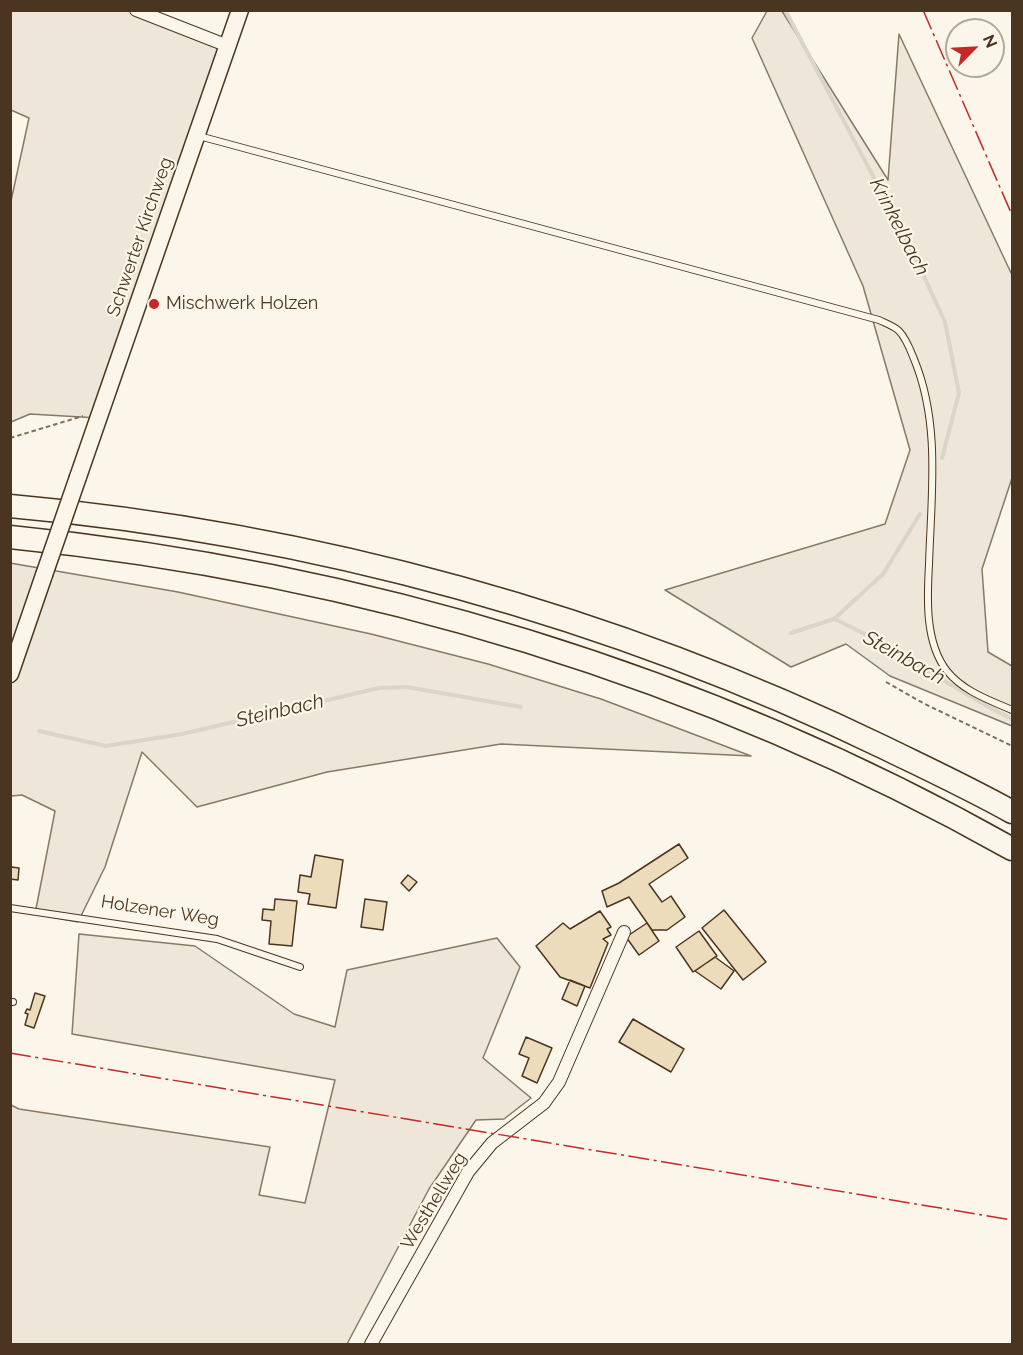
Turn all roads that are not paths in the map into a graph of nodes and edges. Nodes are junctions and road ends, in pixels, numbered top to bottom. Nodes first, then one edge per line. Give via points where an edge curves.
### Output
1 (136, 10) edge
2 (240, 10) edge
3 (228, 46) junction
4 (196, 135) junction
5 (10, 506) edge
6 (10, 537) edge
7 (10, 674) edge
8 (1012, 710) edge
9 (1012, 813) edge
10 (1012, 849) edge
11 (10, 908) edge
12 (624, 932) dead end
13 (300, 967) dead end
14 (371, 1344) edge

1 - 3 street
2 - 3 main road, Schwerter Kirchweg
3 - 4 main road, Schwerter Kirchweg
4 - 7 main road, Schwerter Kirchweg, bridge
4 - 8 lane via 879,320 899,331 924,382 931,423 928,597 938,657 961,685
5 - 9 highway via 102,516 330,556 505,602 602,632 755,690 840,726
6 - 10 highway via 227,567 326,587 499,632 730,713 873,776
11 - 13 lane, Holzener Weg via 217,939
12 - 14 street, Westhellweg via 559,1082 544,1104 492,1143 468,1172

